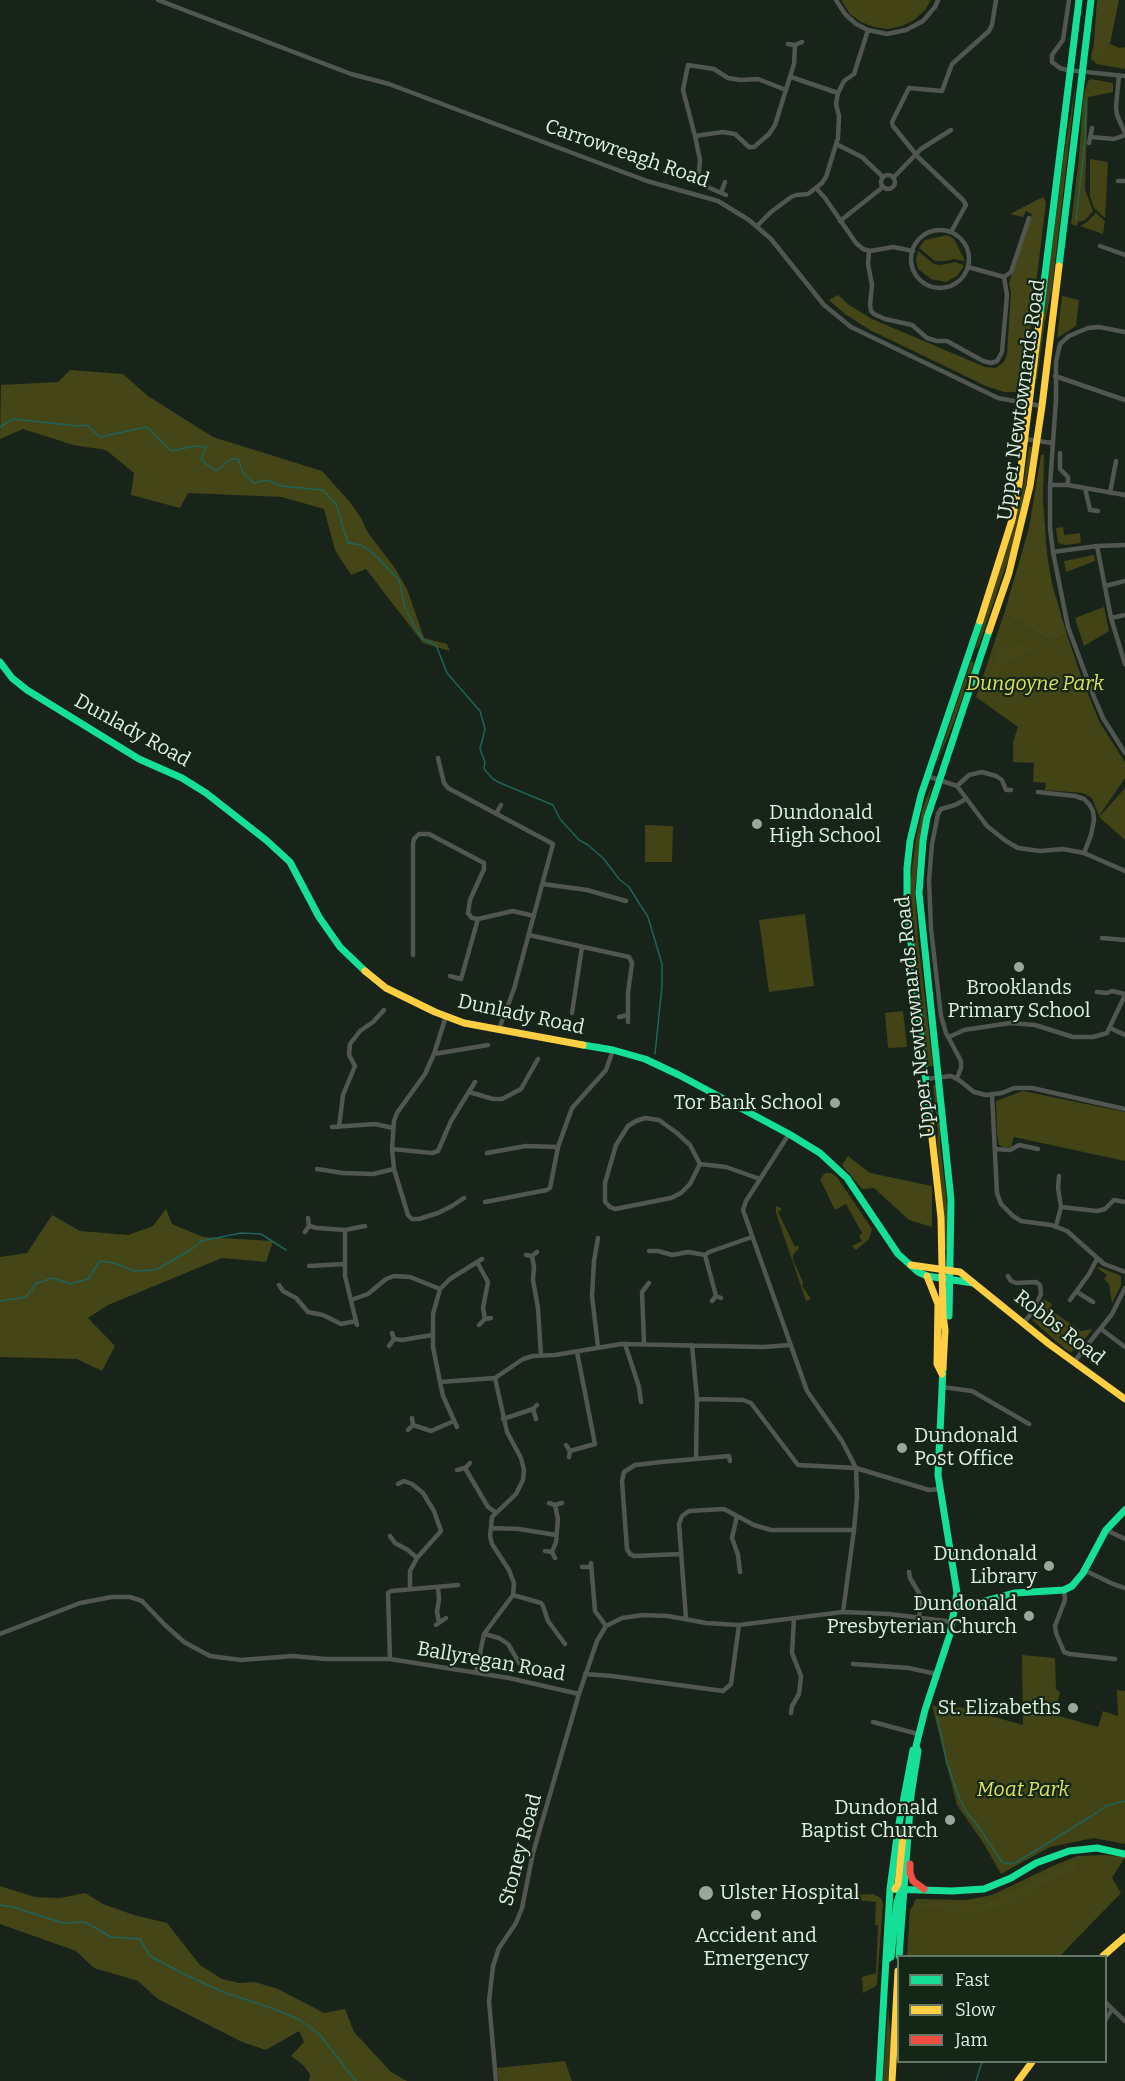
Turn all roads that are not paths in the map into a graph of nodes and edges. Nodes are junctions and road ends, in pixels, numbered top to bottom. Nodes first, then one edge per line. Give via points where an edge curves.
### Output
1 (158, 0) edge
2 (836, 0) edge
3 (938, 0) edge
4 (996, 0) edge
5 (1069, 0) edge
6 (1078, 0) edge
7 (1091, 0) edge
8 (868, 30) junction
9 (802, 42) dead end
10 (788, 44) dead end
11 (795, 45) junction
12 (1070, 70) junction
13 (1083, 70) junction
14 (1122, 75) edge
15 (791, 77) junction
16 (786, 90) junction
17 (838, 93) junction
18 (1092, 128) dead end
19 (951, 130) dead end
20 (1125, 134) edge
21 (695, 136) junction
22 (836, 144) junction
23 (915, 154) junction
24 (883, 177) junction
25 (893, 178) junction
26 (1125, 181) edge
27 (725, 182) dead end
28 (1118, 182) dead end
29 (882, 187) junction
30 (816, 188) junction
31 (1029, 218) dead end
32 (840, 221) junction
33 (756, 226) junction
34 (951, 232) junction
35 (1100, 246) dead end
36 (913, 250) junction
37 (869, 251) junction
38 (1125, 255) edge
39 (968, 267) junction
40 (1004, 278) junction
41 (1053, 317) junction
42 (1125, 332) edge
43 (1055, 376) junction
44 (1125, 400) edge
45 (1031, 404) junction
46 (1042, 406) junction
47 (1025, 439) junction
48 (1037, 440) junction
49 (1052, 443) junction
50 (1060, 453) dead end
51 (1116, 461) dead end
52 (1050, 485) junction
53 (1068, 485) junction
54 (1085, 488) junction
55 (1110, 493) junction
56 (1125, 495) edge
57 (1098, 511) dead end
58 (1125, 545) edge
59 (1097, 546) junction
60 (1053, 552) junction
61 (1125, 581) edge
62 (1105, 586) junction
63 (1125, 615) edge
64 (1111, 618) junction
65 (1122, 647) edge
66 (0, 662) edge
67 (1125, 664) edge
68 (1125, 752) edge
69 (449, 759) dead end
70 (927, 776) junction
71 (939, 779) junction
72 (957, 786) junction
73 (1011, 790) dead end
74 (1038, 792) dead end
75 (966, 799) junction
76 (501, 804) dead end
77 (496, 814) junction
78 (1084, 853) junction
79 (1125, 871) edge
80 (543, 884) junction
81 (622, 891) dead end
82 (620, 900) junction
83 (626, 901) dead end
84 (534, 916) junction
85 (478, 919) junction
86 (529, 935) junction
87 (1102, 938) dead end
88 (1125, 940) edge
89 (582, 947) junction
90 (412, 956) dead end
91 (450, 975) dead end
92 (1097, 992) dead end
93 (1125, 994) edge
94 (564, 1007) dead end
95 (375, 1010) dead end
96 (628, 1015) junction
97 (446, 1016) junction
98 (619, 1017) dead end
99 (628, 1022) dead end
100 (1110, 1028) junction
101 (498, 1030) junction
102 (1125, 1035) edge
103 (949, 1037) junction
104 (488, 1045) dead end
105 (613, 1050) junction
106 (434, 1054) junction
107 (538, 1059) dead end
108 (345, 1065) dead end
109 (353, 1069) junction
110 (938, 1077) junction
111 (926, 1078) junction
112 (957, 1078) junction
113 (475, 1082) dead end
114 (469, 1092) junction
115 (992, 1095) junction
116 (1125, 1109) edge
117 (332, 1127) dead end
118 (339, 1127) junction
119 (393, 1128) junction
120 (789, 1134) junction
121 (492, 1143) dead end
122 (558, 1147) junction
123 (392, 1149) junction
124 (994, 1149) junction
125 (1038, 1149) dead end
126 (700, 1164) junction
127 (394, 1169) junction
128 (1059, 1176) dead end
129 (319, 1179) dead end
130 (759, 1179) junction
131 (491, 1192) dead end
132 (464, 1198) dead end
133 (492, 1200) junction
134 (485, 1202) dead end
135 (1125, 1202) edge
136 (1061, 1207) junction
137 (308, 1218) dead end
138 (309, 1226) junction
139 (365, 1226) dead end
140 (1056, 1226) junction
141 (345, 1230) junction
142 (305, 1232) dead end
143 (752, 1237) junction
144 (598, 1238) dead end
145 (649, 1251) dead end
146 (526, 1255) dead end
147 (705, 1255) junction
148 (1097, 1259) junction
149 (344, 1264) junction
150 (911, 1264) junction
151 (309, 1266) dead end
152 (947, 1270) junction
153 (1125, 1272) edge
154 (927, 1276) junction
155 (1008, 1276) dead end
156 (947, 1278) junction
157 (649, 1283) dead end
158 (973, 1283) junction
159 (279, 1285) dead end
160 (440, 1288) junction
161 (1125, 1288) edge
162 (1077, 1292) junction
163 (716, 1298) dead end
164 (351, 1300) junction
165 (1070, 1300) dead end
166 (1093, 1302) dead end
167 (1024, 1322) junction
168 (479, 1325) dead end
169 (1101, 1329) junction
170 (392, 1333) dead end
171 (432, 1335) junction
172 (394, 1339) junction
173 (625, 1344) junction
174 (644, 1344) junction
175 (790, 1345) junction
176 (389, 1346) dead end
177 (692, 1346) junction
178 (598, 1347) junction
179 (1125, 1347) edge
180 (577, 1352) junction
181 (541, 1355) junction
182 (1074, 1362) junction
183 (942, 1374) junction
184 (495, 1378) junction
185 (440, 1382) junction
186 (942, 1387) junction
187 (697, 1398) junction
188 (1125, 1399) edge
189 (641, 1402) dead end
190 (411, 1418) dead end
191 (503, 1419) junction
192 (536, 1419) dead end
193 (454, 1421) junction
194 (1029, 1424) dead end
195 (413, 1425) junction
196 (457, 1427) dead end
197 (408, 1430) dead end
198 (566, 1445) dead end
199 (696, 1459) junction
200 (730, 1461) dead end
201 (470, 1462) dead end
202 (465, 1468) junction
203 (856, 1468) junction
204 (457, 1470) dead end
205 (406, 1473) dead end
206 (940, 1489) junction
207 (549, 1503) dead end
208 (562, 1503) dead end
209 (555, 1505) junction
210 (1125, 1510) edge
211 (495, 1512) junction
212 (736, 1516) junction
213 (491, 1528) junction
214 (854, 1530) junction
215 (1106, 1530) junction
216 (556, 1535) junction
217 (390, 1536) dead end
218 (1125, 1539) edge
219 (394, 1543) junction
220 (389, 1549) dead end
221 (545, 1551) dead end
222 (552, 1552) junction
223 (681, 1554) junction
224 (417, 1557) junction
225 (555, 1558) dead end
226 (582, 1567) dead end
227 (1084, 1570) junction
228 (740, 1572) dead end
229 (909, 1572) dead end
230 (458, 1585) dead end
231 (438, 1587) junction
232 (1125, 1588) edge
233 (411, 1589) junction
234 (1064, 1590) junction
235 (513, 1595) junction
236 (956, 1609) junction
237 (843, 1612) junction
238 (446, 1618) dead end
239 (794, 1618) junction
240 (919, 1618) junction
241 (686, 1619) junction
242 (953, 1622) junction
243 (739, 1625) junction
244 (606, 1626) junction
245 (567, 1633) dead end
246 (0, 1634) edge
247 (484, 1634) junction
248 (561, 1638) junction
249 (565, 1644) dead end
250 (390, 1659) junction
251 (1115, 1659) dead end
252 (853, 1664) dead end
253 (526, 1666) dead end
254 (476, 1673) junction
255 (585, 1674) junction
256 (937, 1674) junction
257 (579, 1694) junction
258 (791, 1713) dead end
259 (872, 1721) dead end
260 (918, 1734) junction
261 (916, 1746) junction
262 (908, 1829) junction
263 (907, 1839) junction
264 (1125, 1854) edge
265 (898, 1889) junction
266 (925, 1890) junction
267 (1125, 1936) edge
268 (899, 1955) edge
269 (1104, 1955) edge
270 (886, 1960) junction
271 (897, 1989) edge
272 (1107, 2004) edge
273 (1112, 2009) junction
274 (1107, 2017) edge
275 (1125, 2021) edge
276 (1028, 2063) edge
277 (496, 2081) edge
278 (879, 2081) edge
279 (892, 2081) edge
280 (1018, 2081) edge

1 - 33 street, Carrowreagh Road via 647,181 718,201
2 - 8 street via 845,14
3 - 8 street via 923,21 906,30 887,34
4 - 23 street via 989,31 952,64 942,91 909,88 904,96 892,126
5 - 12 street via 1063,40 1051,58 1054,65
6 - 12 main road, Upper Newtownards Road
7 - 13 main road, Upper Newtownards Road
8 - 17 street via 854,74 844,81
9 - 11 street
10 - 11 street
11 - 15 street
12 - 13 street
12 - 45 main road, Upper Newtownards Road
13 - 14 street
13 - 41 main road, Upper Newtownards Road
14 - 20 street via 1116,107
15 - 16 street
15 - 17 street
16 - 21 street via 775,125 754,147 735,134
16 - 21 street via 758,78 728,78 714,69 688,65 683,90
17 - 22 street
18 - 20 street via 1090,140 1114,139
19 - 23 street
21 - 27 street via 700,160 698,183 723,194
22 - 24 street via 862,157
22 - 30 street via 826,177
23 - 25 street
23 - 34 street via 966,205
24 - 25 street
24 - 29 street
25 - 29 street via 892,188
26 - 28 street
29 - 32 street
30 - 32 street
30 - 33 street via 791,197
31 - 40 street via 1011,272
32 - 37 street via 855,243
33 - 45 street, Carrowreagh Road via 824,305 851,327 998,398
34 - 36 street via 928,232
34 - 39 street via 967,247
35 - 38 street
36 - 37 street via 893,247
36 - 39 street via 913,268 932,286 950,286
37 - 40 street via 870,311 912,325 927,338 947,342 991,363 1002,352 1007,295
39 - 40 street
41 - 45 main road via 1046,333 1037,393
41 - 46 main road, Upper Newtownards Road
42 - 43 street via 1099,327 1069,336 1059,344
43 - 44 street
43 - 49 street
45 - 46 street, Carrowreagh Road
45 - 47 main road, Upper Newtownards Road
46 - 48 main road, Upper Newtownards Road
47 - 48 street
47 - 70 main road, Upper Newtownards Road via 1012,519 998,569
48 - 49 street
48 - 71 main road, Upper Newtownards Road via 1009,573
49 - 52 street
50 - 53 street via 1060,469 1068,477
51 - 55 street
52 - 53 street
52 - 60 street
53 - 54 street
54 - 55 street
54 - 57 street via 1090,510
55 - 56 street
58 - 59 street
59 - 60 street
59 - 62 street
60 - 68 street via 1078,658 1103,718
61 - 62 street
62 - 64 street
63 - 64 street
64 - 65 street
65 - 67 street
66 - 97 main road, Dunlady Road via 27,690 139,759 206,793 266,840 290,862 330,935 353,962 386,988
69 - 77 street via 440,760 446,787
70 - 71 street
70 - 111 main road, Upper Newtownards Road via 910,841 907,880
71 - 72 street
71 - 110 main road, Upper Newtownards Road via 923,841 920,893
72 - 73 street via 969,775 982,772 996,776 1005,790
72 - 75 street
74 - 78 street via 1075,796 1089,804 1094,820
75 - 78 street via 987,826 1018,848
75 - 103 street via 938,814 930,864 931,929 941,1016
76 - 77 street
77 - 80 street via 553,844
78 - 79 street
80 - 82 street via 580,888
80 - 84 street
81 - 82 street
82 - 83 street
84 - 85 street via 513,911
84 - 86 street
85 - 90 street via 470,917 467,910 484,863 429,834 419,834 413,844 408,948
85 - 91 street via 461,979
86 - 89 street
86 - 101 street
87 - 88 street
89 - 94 street via 572,1011
89 - 96 street via 630,959
92 - 93 street
93 - 100 street
95 - 109 street via 382,1012 348,1049
96 - 98 street
96 - 99 street
97 - 101 main road, Dunlady Road
97 - 106 street
100 - 102 street
100 - 103 street via 1107,1033 1093,1037 1073,1037 1035,1025 1010,1023 964,1030
101 - 105 main road, Dunlady Road
103 - 112 street via 962,1061
104 - 106 street
105 - 120 main road, Dunlady Road via 660,1066
105 - 122 street via 606,1070 572,1108
106 - 119 street
107 - 114 street via 521,1089 493,1099
108 - 109 street
109 - 118 street via 343,1095
110 - 111 street
110 - 112 street
110 - 152 main road, Upper Newtownards Road via 951,1200
111 - 152 main road, Upper Newtownards Road
112 - 115 street via 974,1092
113 - 114 street
114 - 123 street via 436,1152
115 - 116 street via 1014,1088 1032,1088
115 - 124 street
117 - 118 street
118 - 119 street via 375,1124
119 - 123 street
120 - 130 street
120 - 150 main road, Dunlady Road via 837,1168 900,1256
121 - 122 street via 490,1152 526,1146
122 - 133 street via 549,1189
123 - 127 street
124 - 125 street via 1010,1150 1019,1145
124 - 140 street via 997,1193 1006,1210 1022,1221
126 - 126 street via 690,1145 663,1122 650,1118 636,1120 625,1130 612,1155 605,1202 615,1209 671,1198 690,1185
126 - 130 street via 742,1171
127 - 129 street via 373,1174 320,1170
127 - 132 street via 412,1219 438,1213
128 - 136 street
130 - 143 street via 743,1210
131 - 133 street
133 - 134 street
135 - 136 street via 1114,1200 1097,1211
136 - 140 street
137 - 138 street
138 - 141 street
138 - 142 street
139 - 141 street
140 - 148 street via 1078,1239
141 - 149 street
143 - 147 street
143 - 175 street
144 - 178 street via 592,1296
145 - 147 street
146 - 181 street via 535,1254 532,1280
147 - 163 street
148 - 153 street
148 - 162 street
149 - 151 street
149 - 164 street
150 - 152 main road
150 - 154 main road, Dunlady Road
152 - 156 main road, Upper Newtownards Road
152 - 158 main road, Robbs Road via 960,1272
154 - 156 main road, Dunlady Road
154 - 183 main road via 938,1304 937,1364
155 - 167 street via 1016,1283 1040,1285 1041,1294
156 - 158 main road, Robbs Road
156 - 183 main road, Upper Newtownards Road
157 - 174 street via 642,1292
158 - 167 main road, Robbs Road
159 - 164 street via 280,1293 296,1298 308,1312 341,1324 357,1323
160 - 164 street via 394,1275 368,1294
160 - 168 street via 479,1261 488,1282 483,1308 488,1319
160 - 171 street
161 - 169 street
162 - 165 street
162 - 166 street
167 - 182 main road, Robbs Road
169 - 179 street
169 - 182 street
170 - 172 street
171 - 172 street
171 - 185 street
172 - 176 street
173 - 174 street
173 - 178 street
173 - 189 street
174 - 177 street
175 - 177 street
175 - 203 street via 807,1390
177 - 187 street
178 - 180 street
180 - 181 street
180 - 198 street via 595,1444 570,1454
181 - 184 street via 524,1359
182 - 188 main road, Robbs Road
183 - 186 main road, Upper Newtownards Road
184 - 185 street
184 - 191 street
185 - 193 street
186 - 194 street via 972,1392
186 - 206 main road, Upper Newtownards Road
187 - 199 street
187 - 203 street via 751,1403 798,1465
190 - 195 street
191 - 192 street via 535,1407
191 - 211 street via 524,1470 516,1494
193 - 195 street via 431,1431
193 - 196 street
195 - 197 street
199 - 200 street via 729,1456
199 - 223 street via 635,1465 622,1478 630,1554
201 - 202 street
202 - 204 street
202 - 211 street
203 - 206 street via 929,1490
203 - 214 street
205 - 224 street via 401,1483 412,1484 423,1492 435,1510 441,1531
206 - 236 main road, Upper Newtownards Road via 956,1579
207 - 209 street
208 - 209 street
209 - 216 street
210 - 215 main road
211 - 213 street
212 - 214 street via 771,1530
212 - 223 street via 720,1509 685,1513 680,1519
212 - 228 street via 732,1538
213 - 216 street
213 - 235 street via 492,1544 514,1582
214 - 237 street
215 - 218 street
215 - 227 main road
216 - 222 street
217 - 219 street
219 - 220 street
219 - 224 street
221 - 222 street
222 - 225 street
223 - 241 street
224 - 233 street via 410,1571
226 - 244 street via 591,1565 595,1611
227 - 232 street
227 - 234 main road
229 - 240 street via 919,1593
230 - 231 street
231 - 233 street
231 - 238 street via 437,1624
233 - 250 street via 391,1591 387,1597
234 - 236 main road via 1015,1593
234 - 251 street via 1065,1600 1055,1626 1064,1652
235 - 247 street
235 - 248 street via 541,1603
236 - 242 main road, Upper Newtownards Road
237 - 239 street
237 - 240 street
239 - 243 street
239 - 258 street via 792,1653 801,1676
240 - 242 street
241 - 243 street
241 - 244 street via 633,1616
242 - 256 main road, Upper Newtownards Road
243 - 255 street via 731,1684 723,1691
244 - 255 street, Ballyregan Road
245 - 248 street
246 - 250 street, Ballyregan Road via 80,1603 130,1597 142,1601 184,1642 210,1656 231,1660 293,1656
247 - 253 street via 508,1644 518,1666
247 - 254 street
248 - 249 street
250 - 254 street, Ballyregan Road
252 - 256 street
254 - 257 street, Ballyregan Road
255 - 257 street, Ballyregan Road
256 - 260 main road, Upper Newtownards Road
257 - 277 street, Stoney Road via 533,1853 522,1908 493,1966 489,2001
259 - 260 street
260 - 261 main road, Upper Newtownards Road
261 - 262 main road, Upper Newtownards Road
261 - 265 main road, Upper Newtownards Road via 907,1773
262 - 263 main road, Upper Newtownards Road
262 - 265 main road via 903,1836
263 - 265 main road, Upper Newtownards Road
263 - 266 main road via 911,1846 911,1876
264 - 266 main road via 1097,1848 1073,1850 984,1889
265 - 266 main road
265 - 268 main road, Upper Newtownards Road
265 - 270 main road, Upper Newtownards Road
265 - 270 main road via 893,1950
267 - 269 main road
270 - 278 main road, Upper Newtownards Road
271 - 279 main road
272 - 273 street
273 - 274 street
273 - 275 street
276 - 280 main road

